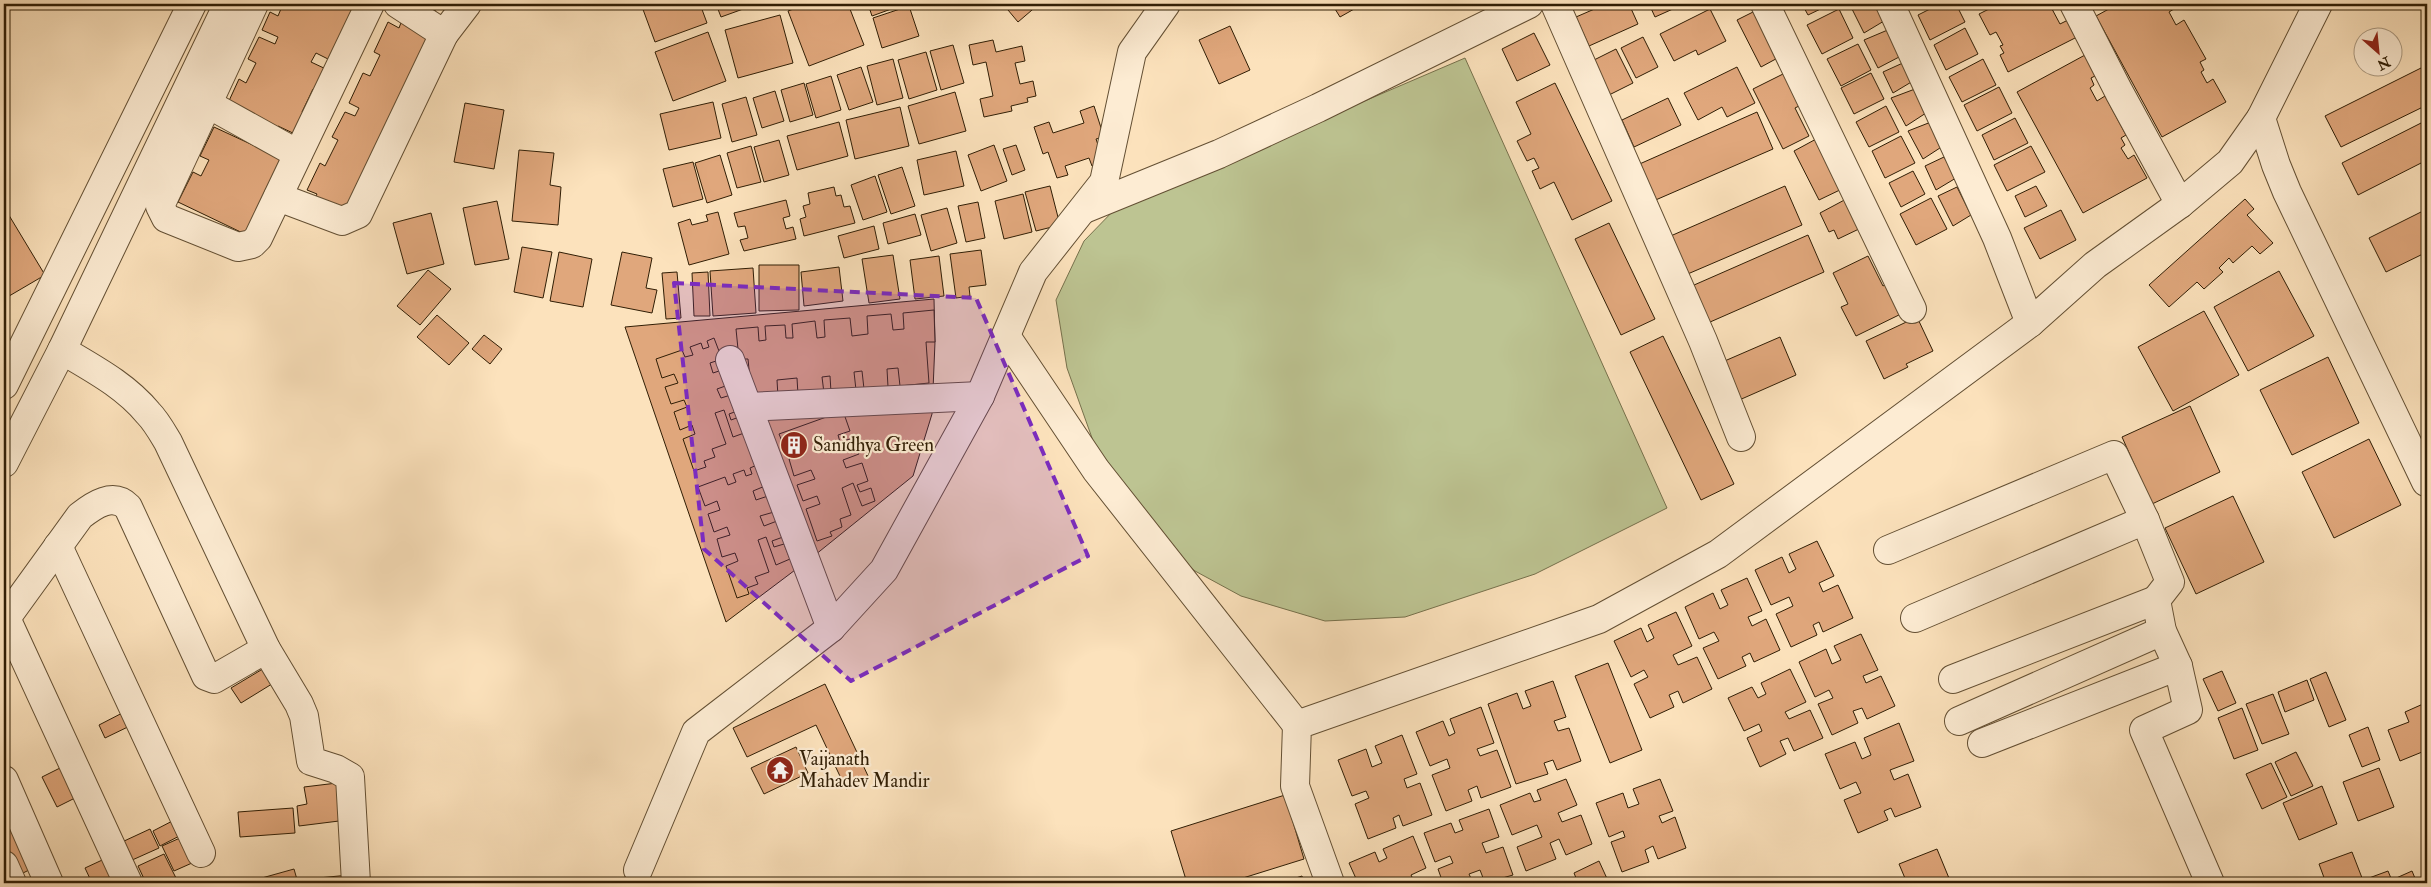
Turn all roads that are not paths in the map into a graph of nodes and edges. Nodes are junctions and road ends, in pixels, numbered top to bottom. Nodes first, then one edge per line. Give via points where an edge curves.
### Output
1 (192, 4) edge
2 (228, 4) edge
3 (254, 4) edge
4 (370, 4) edge
5 (398, 4) edge
6 (467, 4) edge
7 (1166, 4) edge
8 (1530, 4) edge
9 (1555, 4) edge
10 (1765, 4) edge
11 (1890, 4) edge
12 (2074, 4) edge
13 (2318, 4) edge
14 (444, 34) junction
15 (208, 104) junction
16 (2261, 118) junction
17 (298, 154) junction
18 (278, 197) junction
19 (2180, 204) junction
20 (1082, 209) junction
21 (1912, 309) dead end
22 (2030, 323) junction
23 (1006, 336) junction
24 (13, 342) edge
25 (59, 356) junction
26 (730, 360) dead end
27 (4, 385) edge
28 (980, 396) junction
29 (748, 406) junction
30 (1740, 437) dead end
31 (4, 462) edge
32 (2426, 482) dead end
33 (2145, 520) junction
34 (58, 546) junction
35 (1888, 550) dead end
36 (2156, 600) junction
37 (1915, 618) dead end
38 (5, 619) edge
39 (831, 628) junction
40 (2162, 631) junction
41 (266, 649) junction
42 (2178, 666) junction
43 (1954, 679) dead end
44 (1959, 721) dead end
45 (1297, 725) junction
46 (1982, 743) dead end
47 (4, 780) edge
48 (201, 853) dead end
49 (4, 865) edge
50 (635, 879) edge
51 (12, 883) edge
52 (50, 883) edge
53 (128, 883) edge
54 (356, 883) edge
55 (1330, 883) edge
56 (2210, 883) edge

1 - 24 street via 29,329
2 - 25 street
3 - 15 street
4 - 17 street
5 - 14 street
6 - 14 street
7 - 20 street via 1132,52 1104,182
8 - 20 street via 1219,154
9 - 30 street via 1703,341
10 - 21 street
11 - 22 street via 1997,238
12 - 19 street
13 - 16 street
14 - 18 street via 358,214 342,221
15 - 17 street
15 - 18 street via 160,206 166,218 238,247 252,244 258,238
16 - 19 street via 2230,162
16 - 32 street via 2287,192
17 - 18 street
19 - 22 street via 2095,266
20 - 23 street via 1033,272
22 - 45 street via 1718,554 1599,618
23 - 28 street
23 - 45 street via 1096,470
24 - 25 street
24 - 27 street
25 - 31 street
25 - 41 street via 105,375 148,412 177,459
26 - 29 street
28 - 29 street
28 - 39 street via 884,570
29 - 39 street
33 - 35 street via 2114,455
33 - 36 street via 2170,582
33 - 37 street
34 - 38 street
34 - 41 street via 80,516 92,506 122,501 128,506 206,676 214,679
34 - 48 street
36 - 40 street
36 - 43 street
38 - 53 street
39 - 50 street via 696,732
40 - 42 street
40 - 44 street
41 - 54 street via 304,716 311,761 336,769 352,782
42 - 46 street
42 - 56 street via 2188,710 2144,730
45 - 55 street via 1295,786
47 - 52 street
49 - 51 street

